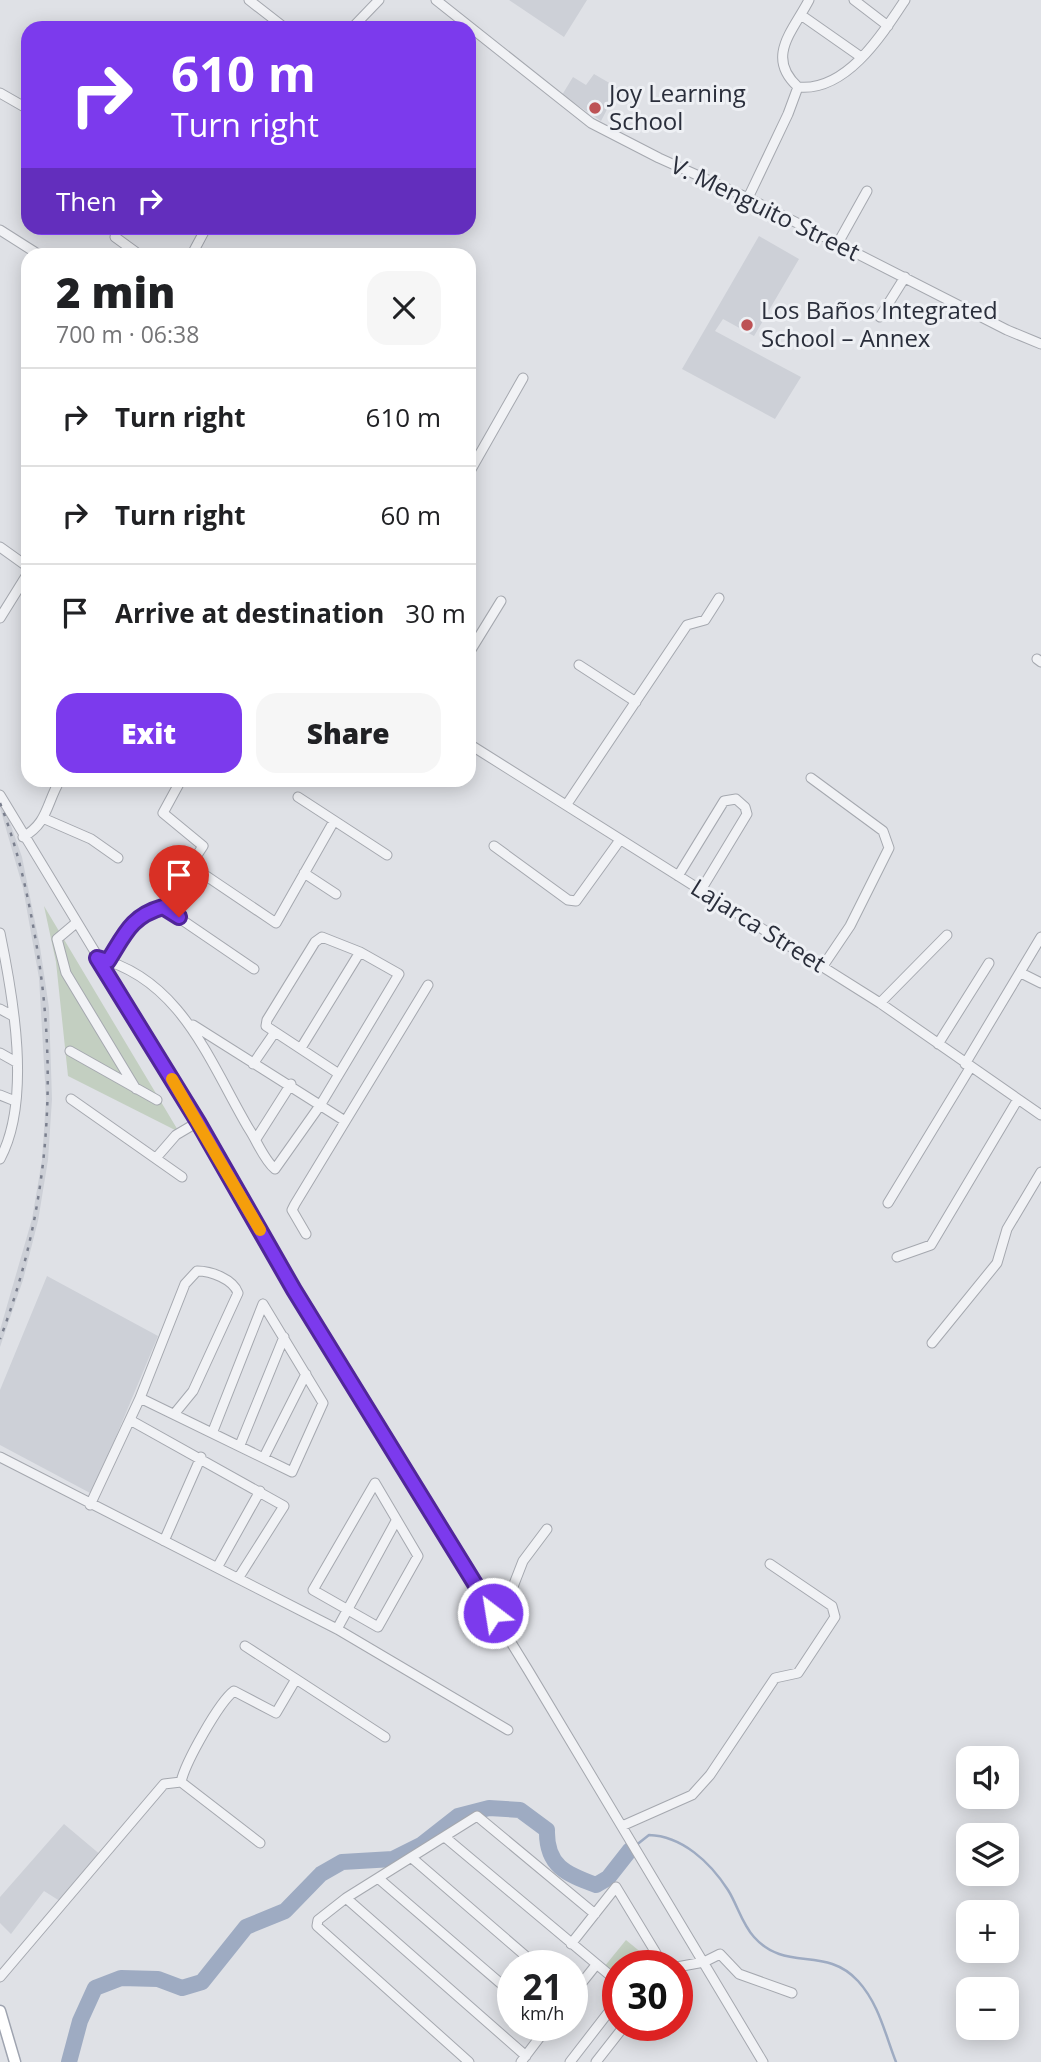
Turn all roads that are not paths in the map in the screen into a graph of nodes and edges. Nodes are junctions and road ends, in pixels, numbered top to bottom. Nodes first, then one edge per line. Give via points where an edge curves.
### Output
1 (249, 0) edge
2 (379, 0) edge
3 (436, 0) edge
4 (809, 0) edge
5 (854, 0) edge
6 (905, 0) edge
7 (801, 15) junction
8 (276, 21) edge
9 (359, 21) edge
10 (462, 21) edge
11 (888, 26) junction
12 (476, 32) edge
13 (861, 57) junction
14 (797, 87) junction
15 (0, 93) edge
16 (21, 105) edge
17 (867, 191) dead end
18 (748, 198) junction
19 (0, 230) edge
20 (115, 237) dead end
21 (838, 243) junction
22 (28, 248) edge
23 (130, 248) edge
24 (905, 277) junction
25 (880, 317) dead end
26 (1041, 344) edge
27 (523, 378) dead end
28 (476, 461) edge
29 (0, 547) edge
30 (21, 562) edge
31 (21, 584) edge
32 (719, 598) dead end
33 (500, 600) dead end
34 (0, 618) edge
35 (476, 641) edge
36 (579, 665) dead end
37 (636, 702) junction
38 (476, 748) edge
39 (811, 778) dead end
40 (56, 787) edge
41 (177, 787) edge
42 (0, 795) edge
43 (298, 797) dead end
44 (567, 804) junction
45 (45, 819) junction
46 (334, 821) junction
47 (23, 837) junction
48 (620, 840) junction
49 (494, 846) dead end
50 (387, 855) dead end
51 (118, 858) dead end
52 (190, 865) junction
53 (304, 873) junction
54 (678, 876) junction
55 (701, 890) junction
56 (335, 894) dead end
57 (163, 907) junction
58 (76, 923) junction
59 (0, 933) edge
60 (947, 935) dead end
61 (1041, 937) edge
62 (360, 952) junction
63 (97, 958) junction
64 (108, 961) junction
65 (989, 963) dead end
66 (822, 966) junction
67 (254, 969) dead end
68 (1021, 973) junction
69 (1041, 983) edge
70 (428, 985) dead end
71 (880, 1003) junction
72 (0, 1009) edge
73 (13, 1016) junction
74 (191, 1024) junction
75 (275, 1032) junction
76 (938, 1044) junction
77 (301, 1048) junction
78 (70, 1051) dead end
79 (0, 1053) edge
80 (16, 1062) junction
81 (253, 1064) junction
82 (968, 1066) junction
83 (339, 1074) junction
84 (291, 1084) junction
85 (136, 1089) junction
86 (0, 1095) edge
87 (1018, 1099) junction
88 (71, 1100) dead end
89 (156, 1100) dead end
90 (15, 1101) junction
91 (321, 1104) junction
92 (1041, 1115) edge
93 (345, 1121) junction
94 (198, 1122) junction
95 (256, 1139) junction
96 (156, 1158) junction
97 (0, 1159) edge
98 (1041, 1172) edge
99 (181, 1177) dead end
100 (888, 1203) dead end
101 (306, 1234) dead end
102 (897, 1258) dead end
103 (284, 1337) junction
104 (932, 1343) dead end
105 (306, 1374) junction
106 (140, 1398) junction
107 (175, 1413) junction
108 (130, 1420) junction
109 (213, 1431) junction
110 (240, 1445) junction
111 (0, 1457) edge
112 (201, 1457) junction
113 (264, 1457) junction
114 (260, 1491) junction
115 (90, 1505) junction
116 (396, 1521) junction
117 (547, 1529) dead end
118 (164, 1541) junction
119 (770, 1564) dead end
120 (218, 1566) junction
121 (239, 1577) junction
122 (347, 1611) junction
123 (493, 1613) junction
124 (337, 1629) junction
125 (245, 1646) dead end
126 (296, 1679) junction
127 (508, 1730) dead end
128 (385, 1737) dead end
129 (181, 1782) junction
130 (623, 1827) junction
131 (446, 1838) junction
132 (260, 1843) dead end
133 (412, 1858) junction
134 (379, 1878) junction
135 (346, 1898) junction
136 (595, 1914) junction
137 (571, 1944) junction
138 (519, 1950) edge
139 (654, 1950) edge
140 (704, 1962) junction
141 (693, 1964) edge
142 (596, 1965) junction
143 (602, 1970) edge
144 (588, 1975) edge
145 (0, 1977) edge
146 (497, 1980) edge
147 (792, 1993) dead end
148 (0, 2011) edge
149 (602, 2020) edge
150 (537, 2041) edge
151 (612, 2041) edge
152 (524, 2059) edge
153 (15, 2062) edge
154 (469, 2062) edge
155 (569, 2062) edge
156 (596, 2062) edge
157 (763, 2062) edge

1 - 8 street
2 - 9 street
3 - 10 street, V. Menguito Street
4 - 7 street
5 - 11 street
6 - 11 street
7 - 13 street
7 - 14 street via 781,58 784,73
11 - 13 street
12 - 18 street, V. Menguito Street via 591,123
13 - 14 street via 824,84
14 - 18 street
15 - 16 street
17 - 21 street
18 - 21 street, V. Menguito Street
19 - 22 street
20 - 23 street
21 - 24 street, V. Menguito Street
24 - 25 street
24 - 26 street, V. Menguito Street
27 - 28 street
29 - 30 street
31 - 34 street
32 - 37 street via 705,620 687,625
33 - 35 street
36 - 37 street
37 - 44 street
38 - 44 street, Lajarca Street
39 - 66 street via 883,831 889,848 863,903
40 - 45 street
41 - 52 street via 163,813 203,846
42 - 47 street
43 - 46 street
44 - 48 street, Lajarca Street
45 - 47 street
45 - 51 street via 90,839
46 - 50 street
46 - 53 street
47 - 58 street
48 - 49 street via 576,901 568,900
48 - 54 street, Lajarca Street
52 - 53 street via 276,923
52 - 57 street
53 - 56 street
54 - 55 street, Lajarca Street
54 - 55 street via 724,801 736,799 747,814
55 - 66 street, Lajarca Street
57 - 64 street via 136,918
57 - 67 street
58 - 63 street
58 - 85 street via 57,939 66,973
59 - 73 street
60 - 71 street
61 - 68 street
62 - 75 street via 329,938 315,942 267,1020
62 - 77 street
62 - 83 street via 399,974
63 - 64 street
63 - 94 street
64 - 74 street via 166,995
65 - 76 street
66 - 71 street, Lajarca Street
68 - 69 street
68 - 82 street
70 - 93 street
71 - 76 street, Lajarca Street
72 - 73 street
73 - 80 street
74 - 81 street
74 - 95 street
75 - 77 street
75 - 81 street
76 - 82 street, Lajarca Street
77 - 83 street
78 - 85 street
79 - 80 street
80 - 90 street
81 - 84 street
82 - 87 street, Lajarca Street
82 - 100 street
83 - 91 street
84 - 91 street
84 - 95 street
85 - 89 street
86 - 90 street
87 - 92 street, Lajarca Street
87 - 102 street via 931,1245
88 - 96 street
90 - 97 street
91 - 93 street
91 - 95 street via 275,1169
93 - 101 street via 292,1210
94 - 96 street via 176,1135
94 - 123 street via 294,1290
96 - 99 street
98 - 104 street via 1007,1229 997,1263
103 - 105 street
103 - 109 street via 263,1304
103 - 110 street
105 - 113 street
105 - 113 street via 323,1404 292,1472
106 - 107 street
106 - 107 street via 186,1284 197,1271 218,1275 238,1293 193,1391
106 - 108 street
107 - 109 street
108 - 112 street
108 - 115 street
109 - 110 street
110 - 113 street
111 - 115 street
112 - 114 street
112 - 118 street
114 - 120 street
114 - 121 street via 284,1506
115 - 118 street
116 - 122 street
116 - 122 street via 418,1556 378,1627
116 - 122 street via 375,1483 313,1590
117 - 123 street via 523,1561 507,1602
118 - 120 street
119 - 130 street via 832,1606 835,1617 798,1672 775,1678 692,1796
120 - 121 street
121 - 124 street
122 - 124 street
123 - 130 street
124 - 127 street
125 - 126 street
126 - 128 street
126 - 129 street via 276,1713 240,1693 230,1694
129 - 132 street
129 - 145 street via 164,1784
130 - 140 street
131 - 133 street
131 - 136 street via 477,1816
131 - 137 street
133 - 134 street
133 - 138 street
134 - 135 street
134 - 146 street
135 - 152 street
135 - 154 street via 318,1920 317,1926
136 - 137 street
136 - 139 street via 615,1887
137 - 142 street
140 - 141 street
140 - 147 street via 720,1954 739,1974
140 - 157 street
142 - 143 street
142 - 144 street
148 - 153 main road
149 - 155 street
150 - 152 street
151 - 156 street

